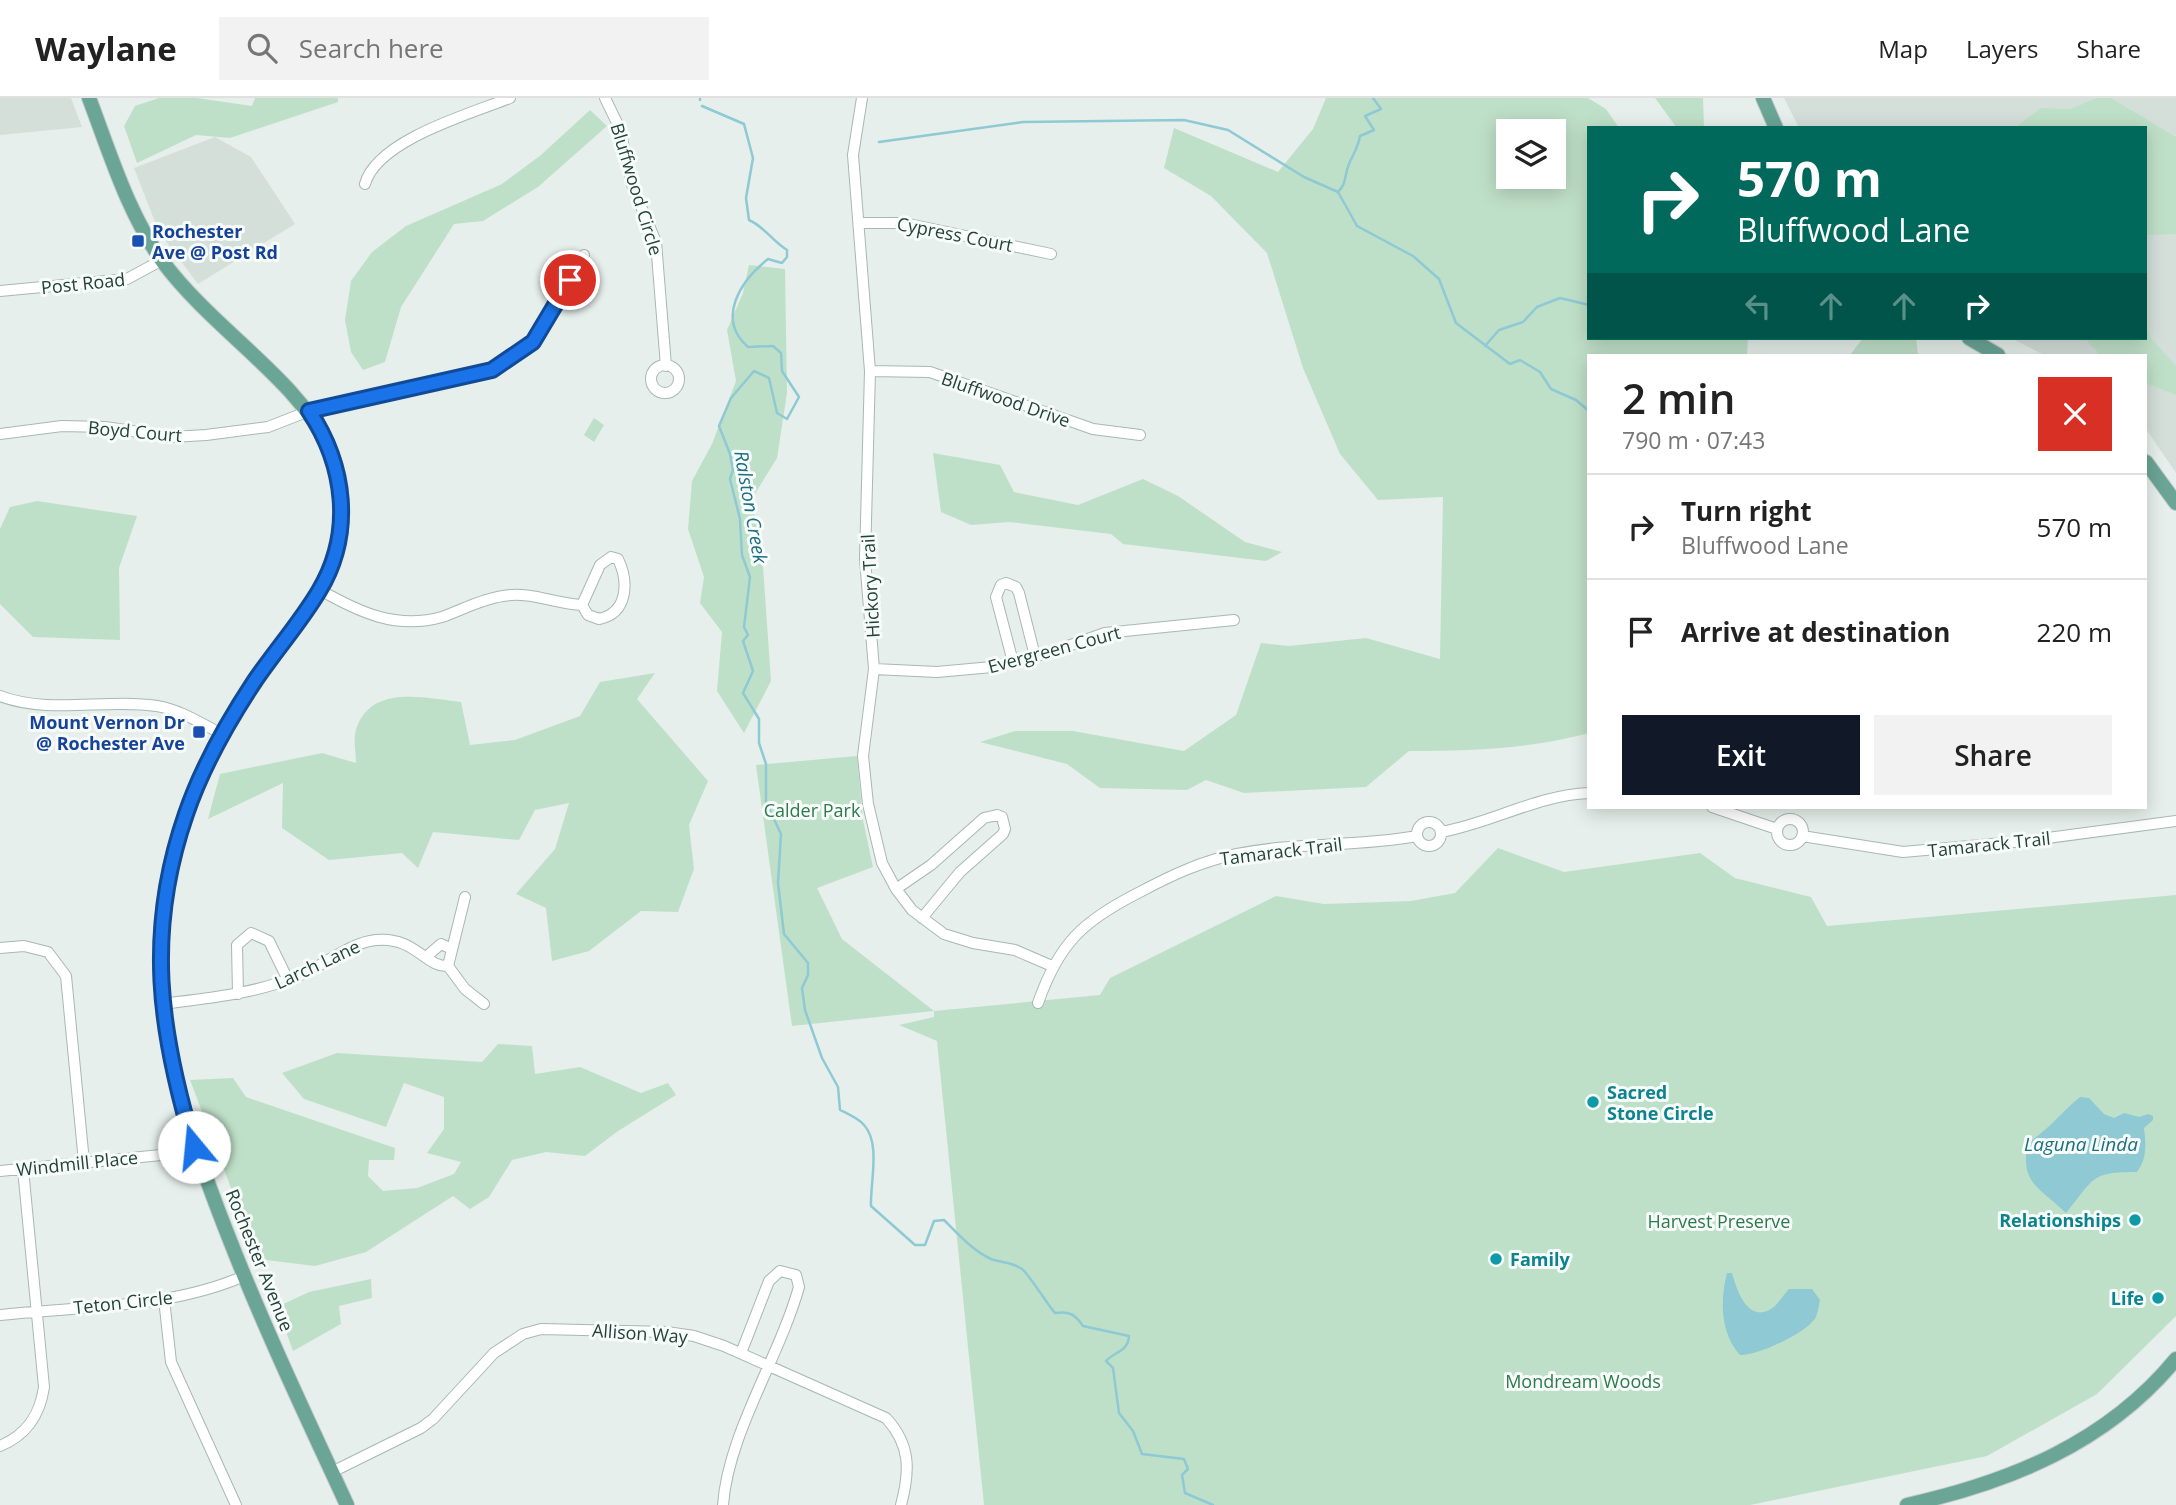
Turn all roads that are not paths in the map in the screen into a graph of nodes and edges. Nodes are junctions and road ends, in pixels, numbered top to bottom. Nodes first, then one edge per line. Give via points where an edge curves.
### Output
1 (89, 98) edge
2 (510, 98) edge
3 (605, 98) edge
4 (862, 98) edge
5 (1763, 98) edge
6 (1775, 126) edge
7 (365, 184) dead end
8 (859, 223) junction
9 (1051, 254) dead end
10 (584, 255) dead end
11 (162, 260) junction
12 (0, 291) edge
13 (1972, 340) edge
14 (1996, 354) edge
15 (666, 366) dead end
16 (870, 371) junction
17 (309, 411) junction
18 (0, 434) edge
19 (1140, 435) dead end
20 (2147, 463) edge
21 (2176, 503) edge
22 (320, 590) junction
23 (582, 605) junction
24 (1234, 620) dead end
25 (1035, 656) junction
26 (1013, 662) junction
27 (874, 669) junction
28 (0, 696) edge
29 (222, 734) junction
30 (1587, 793) edge
31 (1718, 809) edge
32 (1796, 809) edge
33 (1793, 819) junction
34 (2176, 821) edge
35 (1777, 829) junction
36 (1441, 832) junction
37 (1417, 835) junction
38 (1802, 836) junction
39 (896, 889) junction
40 (465, 897) dead end
41 (922, 918) junction
42 (0, 948) edge
43 (452, 949) junction
44 (427, 956) junction
45 (448, 966) junction
46 (1052, 966) junction
47 (288, 980) junction
48 (238, 994) junction
49 (1038, 1003) dead end
50 (161, 1004) junction
51 (484, 1004) dead end
52 (194, 1147) junction
53 (84, 1163) junction
54 (23, 1169) junction
55 (0, 1171) edge
56 (244, 1276) junction
57 (164, 1298) junction
58 (37, 1311) junction
59 (0, 1315) edge
60 (741, 1353) junction
61 (2176, 1359) edge
62 (771, 1366) junction
63 (0, 1446) edge
64 (332, 1472) junction
65 (236, 1505) edge
66 (347, 1505) edge
67 (723, 1505) edge
68 (901, 1505) edge
69 (1907, 1505) edge

1 - 11 main road, Rochester Avenue via 136,216
2 - 7 street via 397,148 372,168
3 - 15 street, Bluffwood Circle via 620,129 632,185 656,242
4 - 8 street, Hickory Trail via 853,155
5 - 6 main road
8 - 9 street, Cypress Court via 904,223
8 - 16 street, Hickory Trail
10 - 17 street, Boyd Court via 543,329 507,363 476,376
11 - 12 street, Post Road via 127,279
11 - 17 main road, Rochester Avenue
13 - 14 main road
16 - 19 street, Bluffwood Drive via 930,373 1093,429
16 - 27 street, Hickory Trail via 865,559
17 - 18 street, Boyd Court via 268,428 206,435 172,437 71,426
17 - 22 main road, Rochester Avenue via 332,455 342,504 335,554
20 - 21 main road
22 - 23 street via 368,615 400,621 431,619 484,600 521,594
22 - 29 main road, Rochester Avenue
23 - 23 street via 588,615 599,619 620,607 624,590 618,559 611,557 600,565
24 - 25 street, Evergreen Court via 1105,633
25 - 26 street, Evergreen Court
25 - 26 street via 1019,593 1006,583 1000,585 996,597
26 - 27 street, Evergreen Court via 970,670
27 - 39 street, Hickory Trail via 863,769 882,863
28 - 29 street via 43,706 160,706
29 - 50 main road, Rochester Avenue via 185,814 169,877 161,943
30 - 36 street, Tamarack Trail via 1561,794
31 - 35 street
32 - 33 street
33 - 35 street
33 - 38 street via 1800,824
34 - 38 street, Tamarack Trail via 1903,852
35 - 38 street via 1781,841 1789,845
36 - 37 street, Tamarack Trail via 1429,822
36 - 37 street, Tamarack Trail via 1432,846 1424,845
37 - 46 street, Tamarack Trail via 1257,851 1202,863 1097,915
39 - 41 street, Hickory Trail
39 - 41 street via 984,818 1002,817 1003,834 960,872
40 - 43 street
41 - 46 street, Hickory Trail via 944,934 1016,950
42 - 53 street via 24,946 48,952 66,976
43 - 44 street via 441,944
43 - 45 street
44 - 45 street, Larch Lane via 437,966
44 - 47 street, Larch Lane via 397,940 372,940
45 - 51 street, Larch Lane
46 - 49 street, Tamarack Trail
47 - 48 street, Larch Lane
47 - 48 street via 269,941 251,933 237,944
48 - 50 street, Larch Lane
50 - 52 main road, Rochester Avenue via 171,1068
52 - 53 street, Windmill Place via 181,1153
52 - 56 main road, Rochester Avenue
53 - 54 street, Windmill Place
54 - 55 street, Windmill Place
54 - 58 street
56 - 57 street, Teton Circle
56 - 64 main road, Rochester Avenue
57 - 58 street, Teton Circle
57 - 65 street via 171,1362
58 - 59 street, Teton Circle
58 - 63 street via 42,1401 26,1431
60 - 62 street, Allison Way
60 - 62 street via 769,1281 780,1270 791,1271 799,1287
60 - 64 street, Allison Way via 694,1336 667,1332 541,1329 523,1334 494,1353 421,1428
61 - 69 main road via 2125,1410 2071,1447 1986,1486
62 - 67 street via 731,1454
62 - 68 street, Allison Way via 874,1410 895,1427 908,1458
64 - 66 main road, Rochester Avenue

